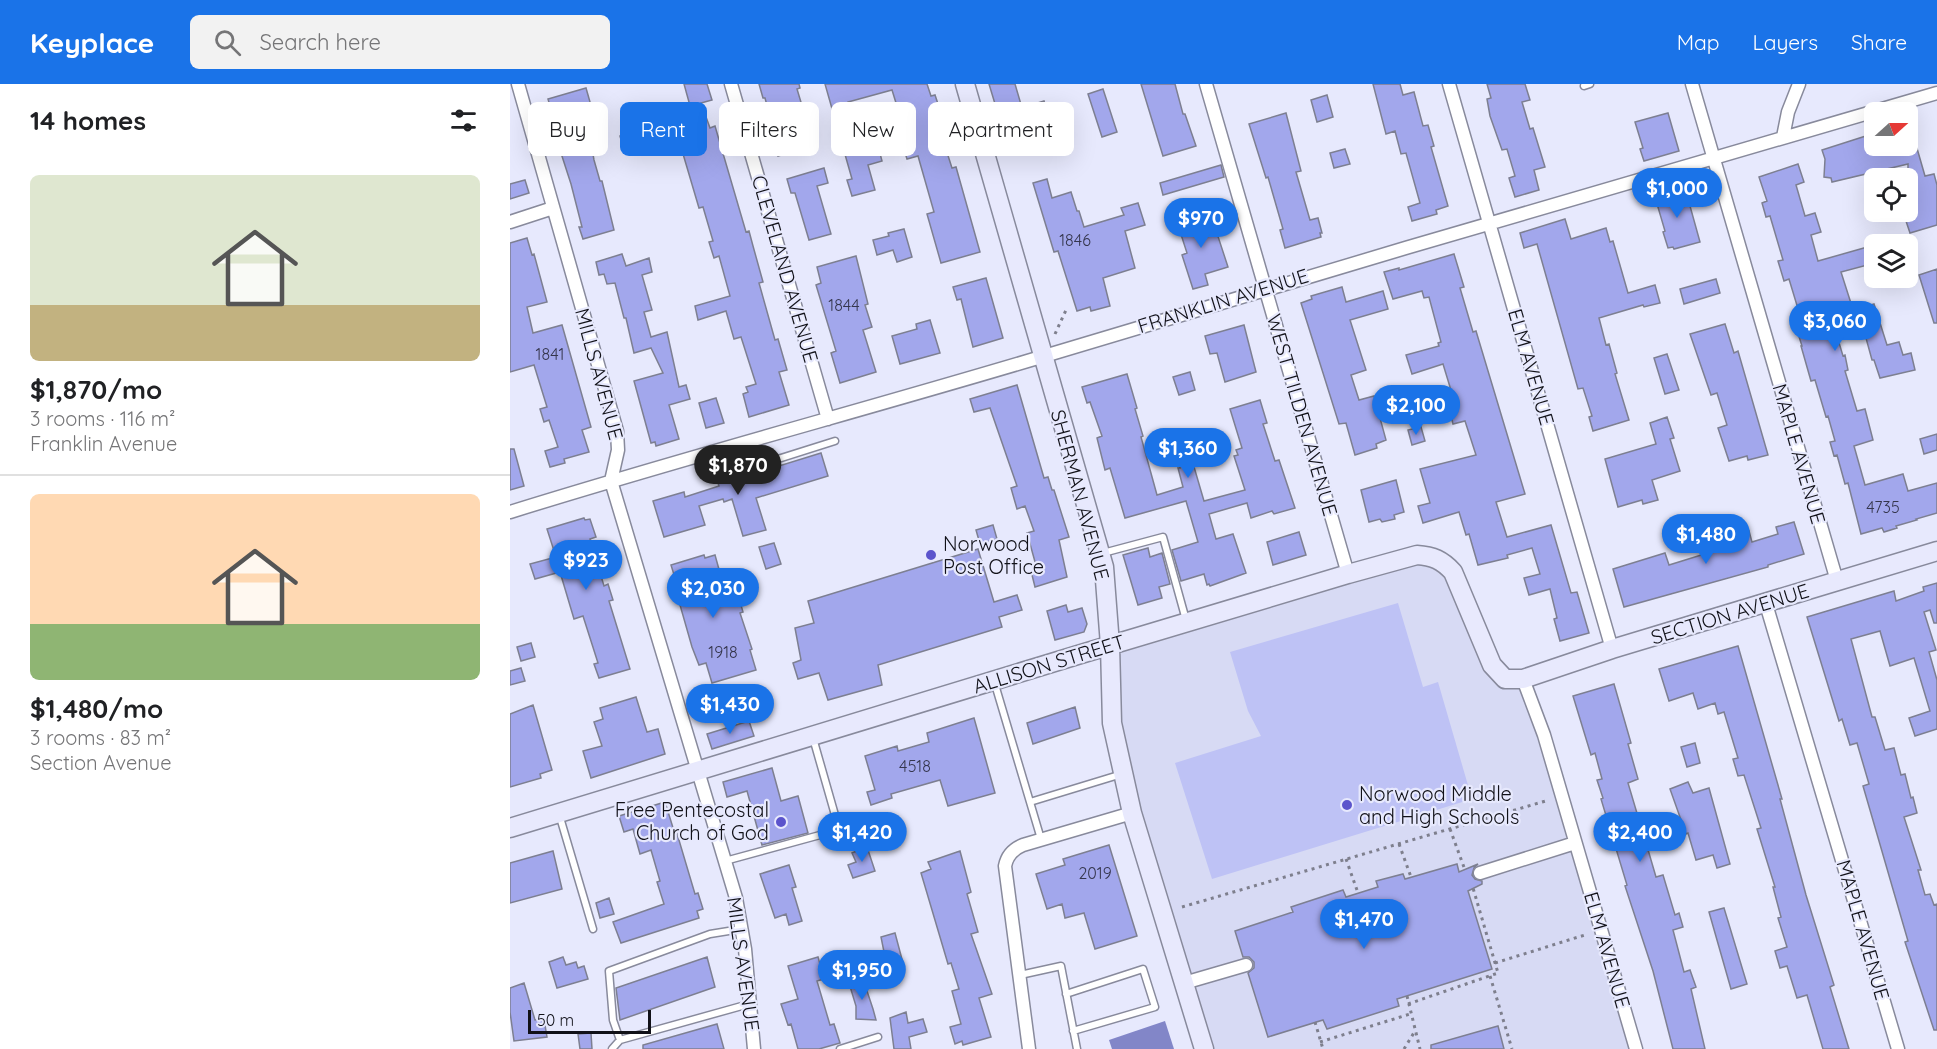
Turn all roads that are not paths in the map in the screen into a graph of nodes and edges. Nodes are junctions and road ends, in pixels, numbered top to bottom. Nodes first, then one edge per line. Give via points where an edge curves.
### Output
1 (518, 84) edge
2 (731, 84) edge
3 (964, 84) edge
4 (1206, 84) edge
5 (1449, 84) edge
6 (1692, 84) edge
7 (1799, 84) edge
8 (1937, 93) edge
9 (1783, 137) junction
10 (1713, 159) junction
11 (553, 208) junction
12 (510, 222) edge
13 (1489, 222) junction
14 (1266, 289) junction
15 (1041, 357) junction
16 (828, 419) junction
17 (835, 441) dead end
18 (759, 465) dead end
19 (611, 481) junction
20 (510, 512) edge
21 (1937, 551) edge
22 (1100, 554) junction
23 (1348, 574) junction
24 (1837, 581) junction
25 (1766, 604) junction
26 (1186, 622) junction
27 (1110, 645) junction
28 (1612, 649) junction
29 (1523, 679) junction
30 (994, 681) junction
31 (812, 736) junction
32 (698, 771) junction
33 (1123, 774) junction
34 (1030, 802) junction
35 (559, 813) junction
36 (1132, 813) junction
37 (510, 828) edge
38 (1041, 839) junction
39 (1575, 843) junction
40 (725, 861) junction
41 (1480, 873) dead end
42 (593, 929) dead end
43 (741, 929) junction
44 (1246, 965) dead end
45 (1019, 975) junction
46 (1184, 983) junction
47 (1066, 994) junction
48 (750, 1004) junction
49 (1073, 1032) junction
50 (878, 1037) dead end
51 (620, 1040) junction
52 (612, 1049) edge
53 (754, 1049) edge
54 (840, 1049) edge
55 (1029, 1049) edge
56 (1077, 1049) edge
57 (1204, 1049) edge
58 (1636, 1049) edge
59 (1898, 1049) edge

1 - 11 street, MILLS AVENUE
2 - 16 street, CLEVELAND AVENUE
3 - 15 street, SHERMAN AVENUE
4 - 14 street, WEST TILDEN AVENUE
5 - 13 street, ELM AVENUE
6 - 10 street, MAPLE AVENUE
7 - 9 street
8 - 9 street, FRANKLIN AVENUE
9 - 10 street, FRANKLIN AVENUE
10 - 13 street, FRANKLIN AVENUE
10 - 24 street, MAPLE AVENUE
11 - 12 street
11 - 19 street, MILLS AVENUE via 618,431
13 - 14 street, FRANKLIN AVENUE
13 - 28 street, ELM AVENUE
14 - 15 street, FRANKLIN AVENUE
14 - 23 street, WEST TILDEN AVENUE
15 - 16 street, FRANKLIN AVENUE
15 - 22 street, SHERMAN AVENUE
16 - 19 street, FRANKLIN AVENUE
17 - 18 lane
19 - 20 street, FRANKLIN AVENUE
19 - 32 street, MILLS AVENUE
21 - 24 street, SECTION AVENUE
22 - 26 lane via 1163,537
22 - 27 street, SHERMAN AVENUE
23 - 26 street, ALLISON STREET
23 - 29 street, ALLISON STREET via 1417,555 1440,560 1453,572 1492,666 1505,679
24 - 25 street, SECTION AVENUE
25 - 28 street, SECTION AVENUE
25 - 59 street, MAPLE AVENUE
26 - 27 street, ALLISON STREET
27 - 30 street, ALLISON STREET
27 - 33 street, SHERMAN AVENUE via 1112,723
28 - 29 street, SECTION AVENUE
29 - 39 street, ELM AVENUE via 1544,735
30 - 31 street, ALLISON STREET
30 - 34 lane
31 - 32 street, ALLISON STREET
31 - 40 lane via 835,823 820,836
32 - 35 street, ALLISON STREET
32 - 40 street, MILLS AVENUE
33 - 34 lane
33 - 36 street, SHERMAN AVENUE
34 - 38 lane
35 - 37 street, ALLISON STREET
35 - 42 lane
36 - 38 street
36 - 46 street, SHERMAN AVENUE
38 - 45 street via 1017,847 1005,866
39 - 41 street
39 - 58 street, ELM AVENUE
40 - 43 street, MILLS AVENUE
43 - 48 street, MILLS AVENUE
43 - 51 lane via 711,934 609,971 613,1020
44 - 46 street
45 - 47 lane via 1060,966
45 - 55 street
46 - 57 street, SHERMAN AVENUE
47 - 49 lane
47 - 49 lane via 1143,969 1155,1007
48 - 51 lane
48 - 53 street, MILLS AVENUE
49 - 56 lane
50 - 54 lane
51 - 52 lane

